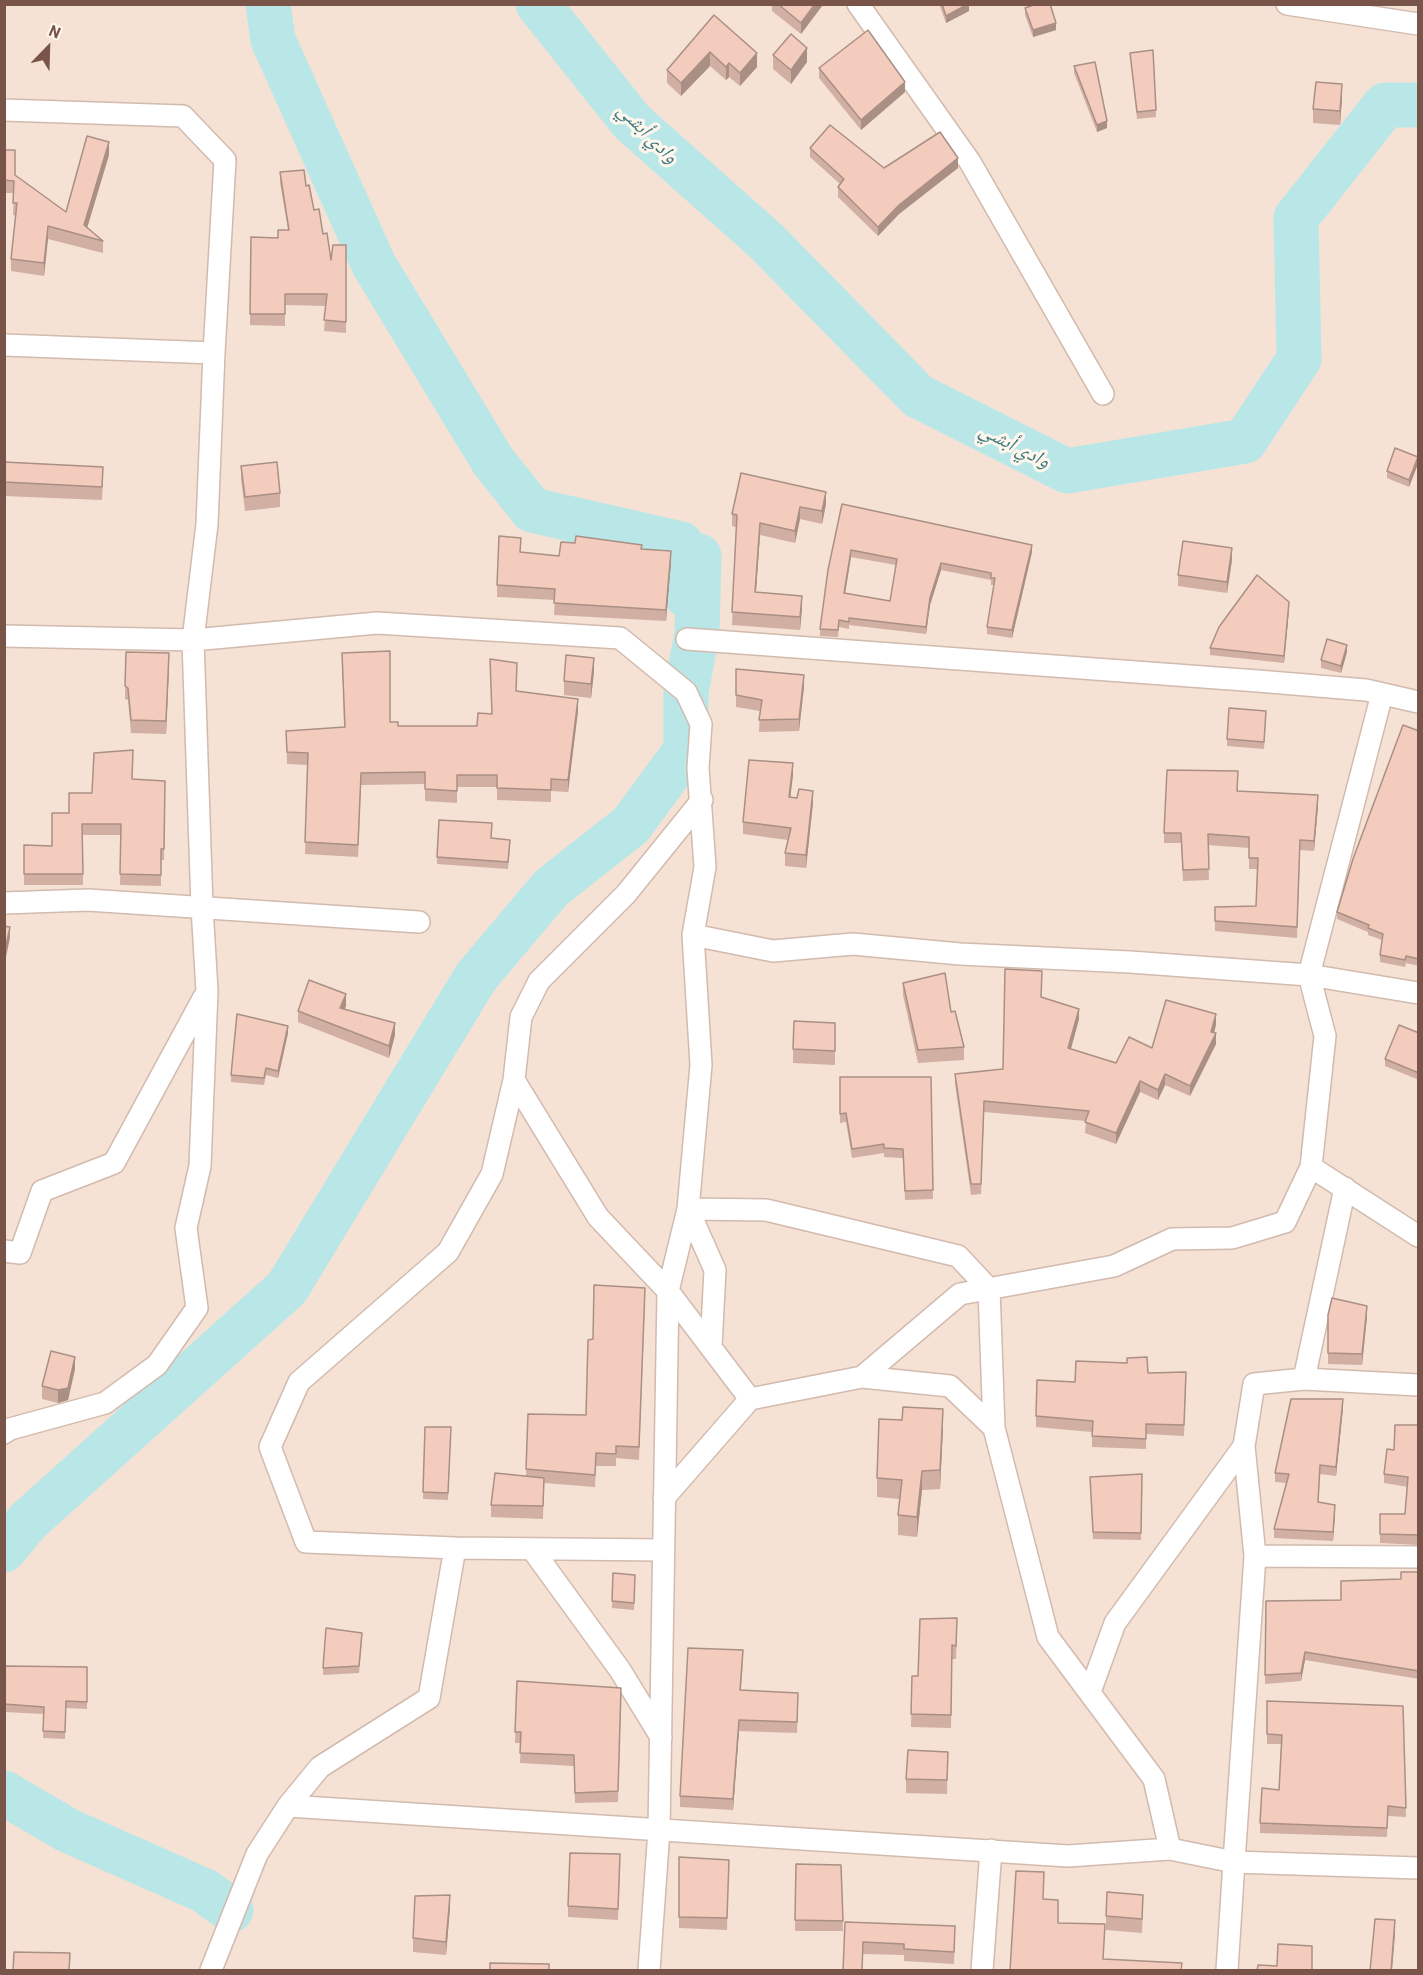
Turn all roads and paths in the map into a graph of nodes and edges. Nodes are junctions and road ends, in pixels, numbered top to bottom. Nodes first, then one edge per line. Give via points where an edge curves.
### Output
1 (858, 4) edge
2 (1287, 4) edge
3 (1419, 24) edge
4 (4, 110) edge
5 (4, 345) edge
6 (214, 353) junction
7 (1102, 394) dead end
8 (4, 636) edge
9 (687, 639) dead end
10 (193, 640) junction
11 (1382, 694) junction
12 (1419, 702) edge
13 (702, 800) junction
14 (4, 903) edge
15 (202, 907) junction
16 (418, 922) dead end
17 (693, 935) junction
18 (1309, 975) junction
19 (207, 991) junction
20 (1419, 993) edge
21 (514, 1080) junction
22 (1311, 1167) junction
23 (1345, 1188) junction
24 (688, 1209) junction
25 (1419, 1236) edge
26 (4, 1251) edge
27 (989, 1289) junction
28 (668, 1291) junction
29 (711, 1347) junction
30 (862, 1377) junction
31 (1304, 1379) junction
32 (1419, 1385) edge
33 (750, 1399) junction
34 (994, 1428) junction
35 (4, 1433) edge
36 (1244, 1446) junction
37 (664, 1498) junction
38 (454, 1548) junction
39 (532, 1549) junction
40 (663, 1550) junction
41 (1255, 1556) junction
42 (1419, 1557) edge
43 (1090, 1692) junction
44 (661, 1737) junction
45 (288, 1806) junction
46 (659, 1830) junction
47 (1170, 1849) junction
48 (991, 1850) junction
49 (1234, 1862) junction
50 (1419, 1868) edge
51 (211, 1971) edge
52 (649, 1971) edge
53 (981, 1971) edge
54 (1227, 1971) edge

1 - 7 street via 970,162
2 - 3 street
4 - 6 street via 183,117 225,160
5 - 6 street
6 - 10 street via 207,524
8 - 10 street
9 - 11 street via 1258,681
10 - 13 street via 377,623 620,638 686,692 701,724 698,768
10 - 15 street
11 - 12 street
11 - 18 street
13 - 17 street via 705,867
13 - 21 street via 626,894 539,981 521,1017
14 - 15 street via 88,900
15 - 16 street
15 - 19 street
17 - 18 street via 773,951 853,944
17 - 24 street via 701,1065
18 - 20 street
18 - 22 street via 1325,1036
19 - 26 street via 114,1163 42,1191 20,1253
19 - 35 street via 200,1166 186,1228 197,1308 157,1365 105,1403
21 - 28 street via 598,1216
21 - 38 street via 492,1174 448,1252 299,1382 270,1447 306,1542
22 - 23 street
22 - 27 street via 1286,1222 1232,1238 1172,1239 1114,1266
23 - 25 street
23 - 31 street
24 - 27 street via 766,1210 958,1256
24 - 28 street
24 - 29 street via 715,1270
27 - 30 street via 960,1294
27 - 34 street
28 - 29 street
28 - 37 street
29 - 33 street
30 - 33 street
30 - 34 street via 950,1386
31 - 32 street
31 - 36 street via 1254,1384
33 - 37 street
34 - 43 street via 1048,1637
36 - 41 street
36 - 43 street via 1115,1623
37 - 40 street
38 - 39 street
38 - 45 street via 429,1698 320,1767
39 - 40 street
39 - 44 street via 620,1670
40 - 44 street
41 - 42 street
41 - 49 street
43 - 47 street via 1154,1779
44 - 46 street
45 - 46 street
45 - 51 street via 257,1854
46 - 48 street
46 - 52 street
47 - 48 street via 1068,1856
47 - 49 street
48 - 53 street
49 - 50 street
49 - 54 street

